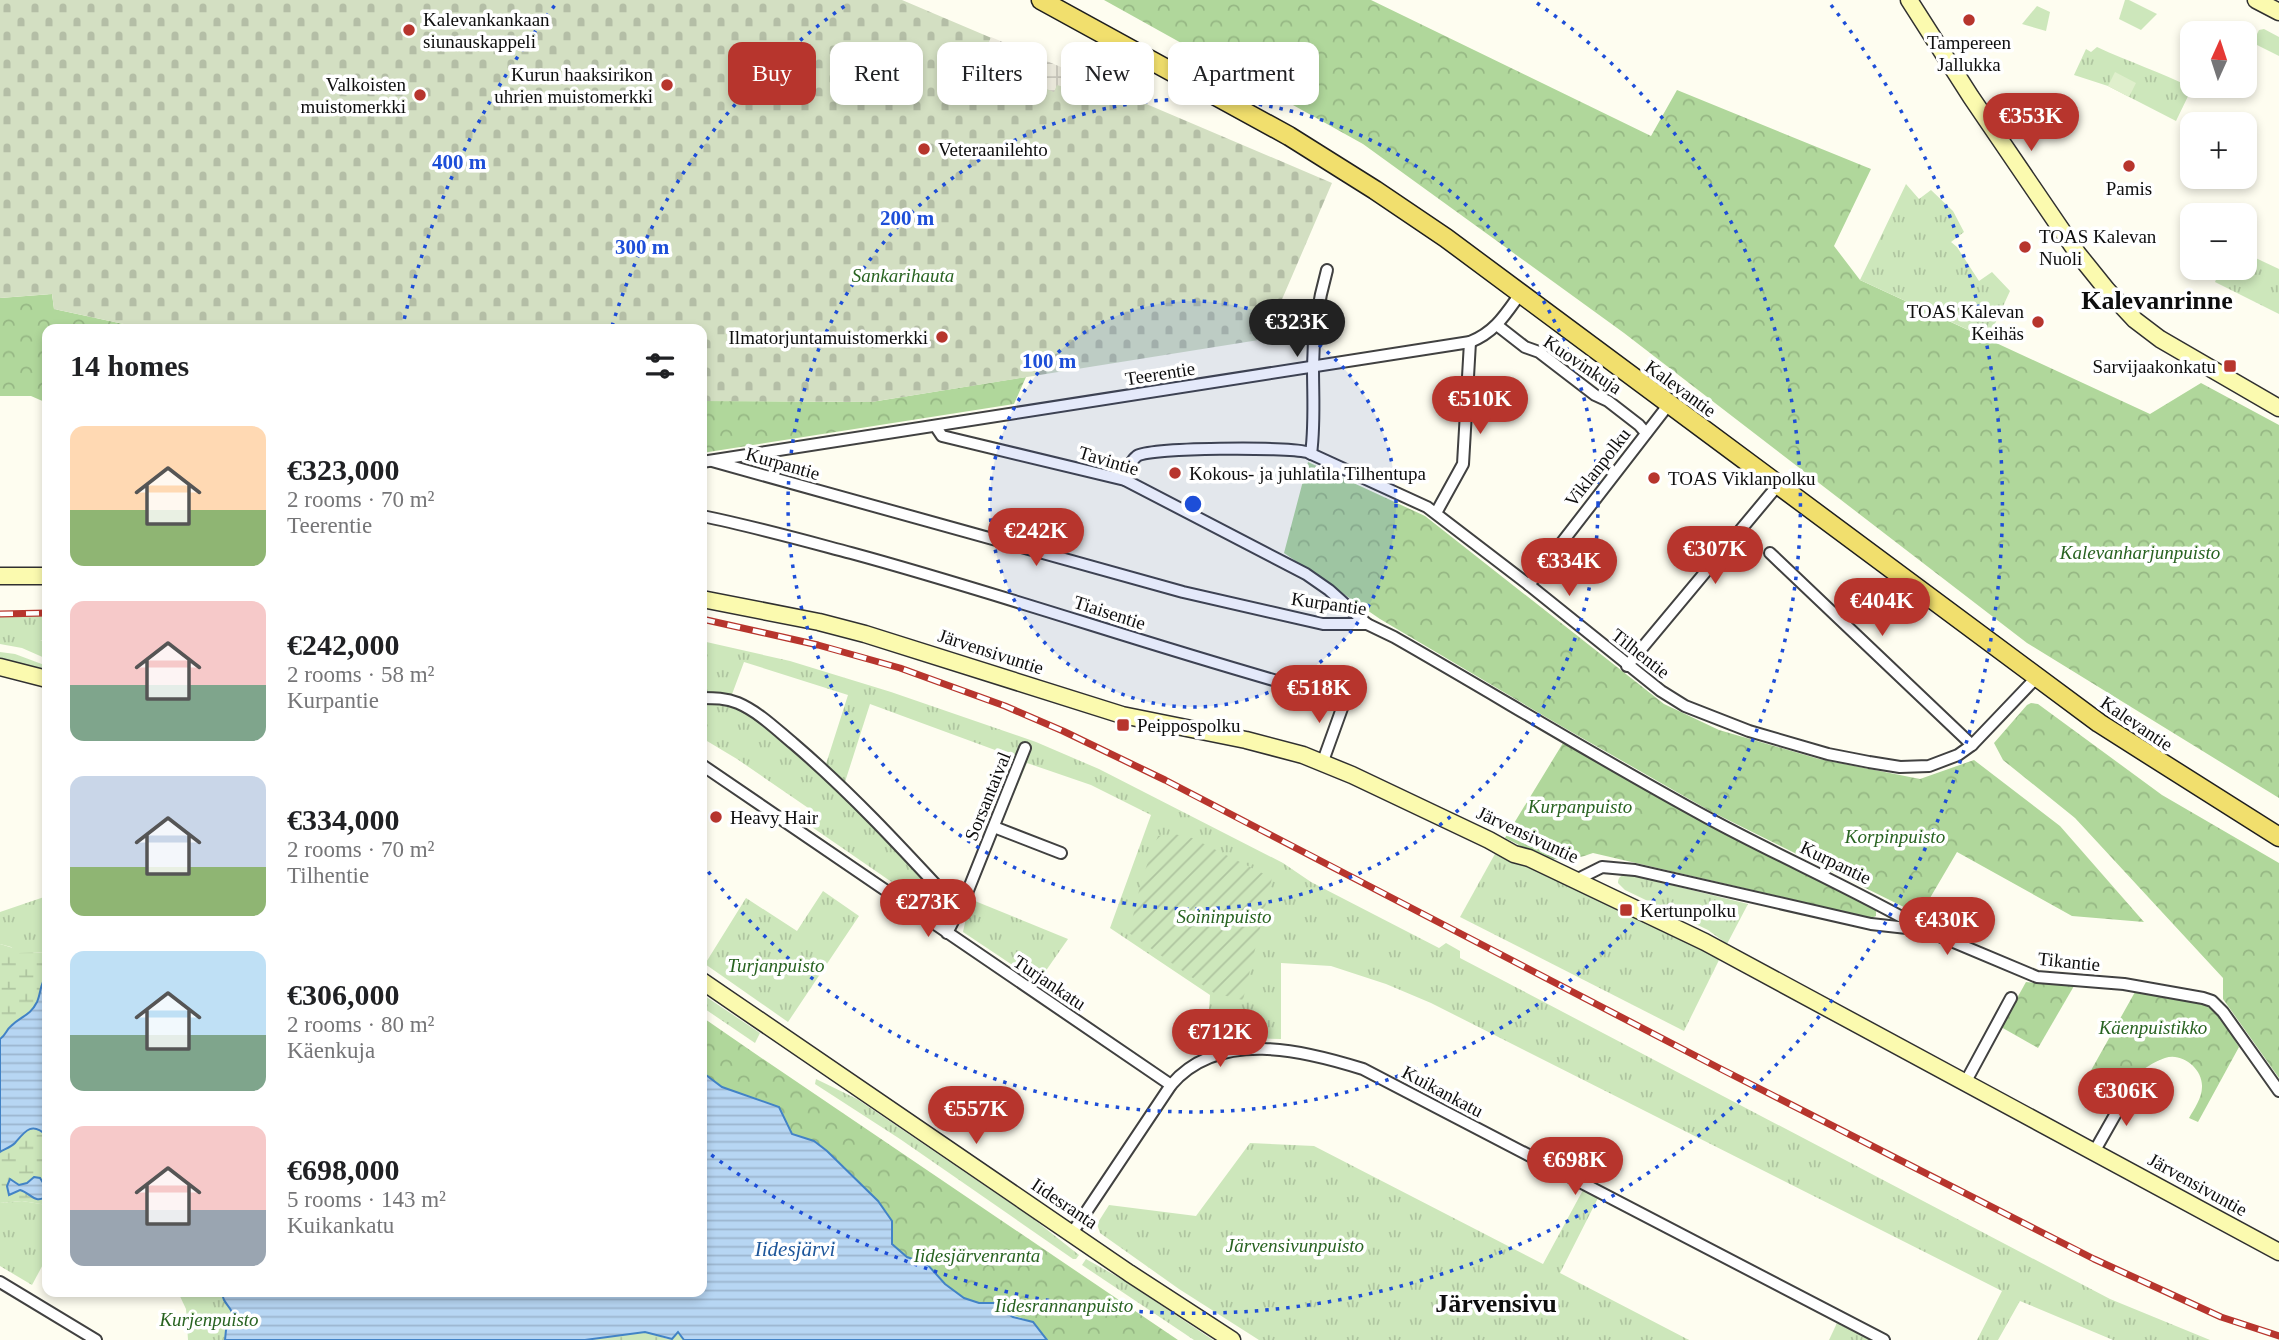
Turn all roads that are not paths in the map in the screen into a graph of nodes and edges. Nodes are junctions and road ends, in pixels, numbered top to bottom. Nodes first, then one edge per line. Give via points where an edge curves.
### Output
1 (1041, 0) edge
2 (1909, 0) edge
3 (2256, 0) edge
4 (2279, 12) edge
5 (1326, 270) dead end
6 (1520, 294) junction
7 (1498, 326) junction
8 (1470, 342) junction
9 (1313, 366) junction
10 (1669, 404) junction
11 (2279, 408) edge
12 (936, 427) junction
13 (1646, 433) junction
14 (1311, 454) junction
15 (707, 462) edge
16 (1125, 480) junction
17 (1778, 485) junction
18 (1436, 513) junction
19 (707, 517) edge
20 (1770, 554) dead end
21 (0, 576) edge
22 (42, 576) edge
23 (1529, 585) junction
24 (707, 599) edge
25 (1367, 624) junction
26 (1627, 666) junction
27 (0, 667) edge
28 (2036, 677) junction
29 (42, 678) edge
30 (707, 698) edge
31 (1972, 745) junction
32 (1025, 748) dead end
33 (1323, 761) junction
34 (707, 768) edge
35 (994, 827) junction
36 (2279, 837) edge
37 (1061, 853) dead end
38 (1576, 880) junction
39 (959, 908) junction
40 (1925, 930) junction
41 (947, 933) junction
42 (707, 984) edge
43 (2011, 998) dead end
44 (1965, 1083) junction
45 (2143, 1084) dead end
46 (1171, 1085) junction
47 (2279, 1091) edge
48 (2094, 1152) junction
49 (1072, 1233) junction
50 (2279, 1252) edge
51 (0, 1282) edge
52 (95, 1340) edge
53 (1232, 1340) edge
54 (1884, 1340) edge

1 - 6 main road, Kalevantie via 1330,160
2 - 11 street via 2078,254 2112,295 2160,339
3 - 4 street
5 - 9 street
6 - 7 street, Teerentie
6 - 10 main road, Kalevantie
7 - 8 street, Teerentie
7 - 13 street, Kuovinkuja via 1608,401
8 - 9 street, Teerentie
8 - 18 street via 1463,464
9 - 12 street, Teerentie
9 - 14 street
10 - 13 street, Viklanpolku
10 - 17 main road, Kalevantie
12 - 15 street, Teerentie
12 - 16 street, Tavintie via 942,436
13 - 23 street, Viklanpolku
14 - 16 street, Tilhentie via 1252,449 1156,452 1137,456
14 - 18 street, Tilhentie
15 - 25 street, Kurpantie via 1183,592 1323,624
16 - 25 street, Tavintie via 1306,574
17 - 26 street
17 - 28 main road, Kalevantie
18 - 23 street, Tilhentie
19 - 33 street, Tiaisentie via 897,565 1345,700
20 - 31 street
21 - 22 street
23 - 26 street, Tilhentie
24 - 33 street, Järvensivuntie via 838,626 1114,713
25 - 40 street, Kurpantie via 1710,819
26 - 31 street, Tilhentie via 1673,699 1711,717 1828,754 1917,768 1940,763
27 - 29 street
28 - 31 street, Tilhentie
28 - 36 main road, Kalevantie via 2110,731
30 - 39 street via 737,703 764,719 886,829
32 - 35 street, Sorsantaival
33 - 38 street, Järvensivuntie
34 - 41 street, Turjankatu
35 - 37 street
35 - 39 street, Sorsantaival
38 - 40 street, Tikantie via 1594,869 1635,870 1871,924
38 - 44 street, Järvensivuntie via 1716,948
39 - 41 street, Sorsantaival
40 - 47 street, Tikantie via 2037,977 2124,984 2212,1001
41 - 46 street, Turjankatu
42 - 49 street, Iidesranta
43 - 44 street
44 - 48 street, Järvensivuntie
45 - 48 street via 2132,1085
46 - 49 street, Kuikankatu
46 - 54 street, Kuikankatu via 1200,1060 1233,1050 1316,1054 1363,1069
48 - 50 street, Järvensivuntie
49 - 53 street, Iidesranta
51 - 52 street

